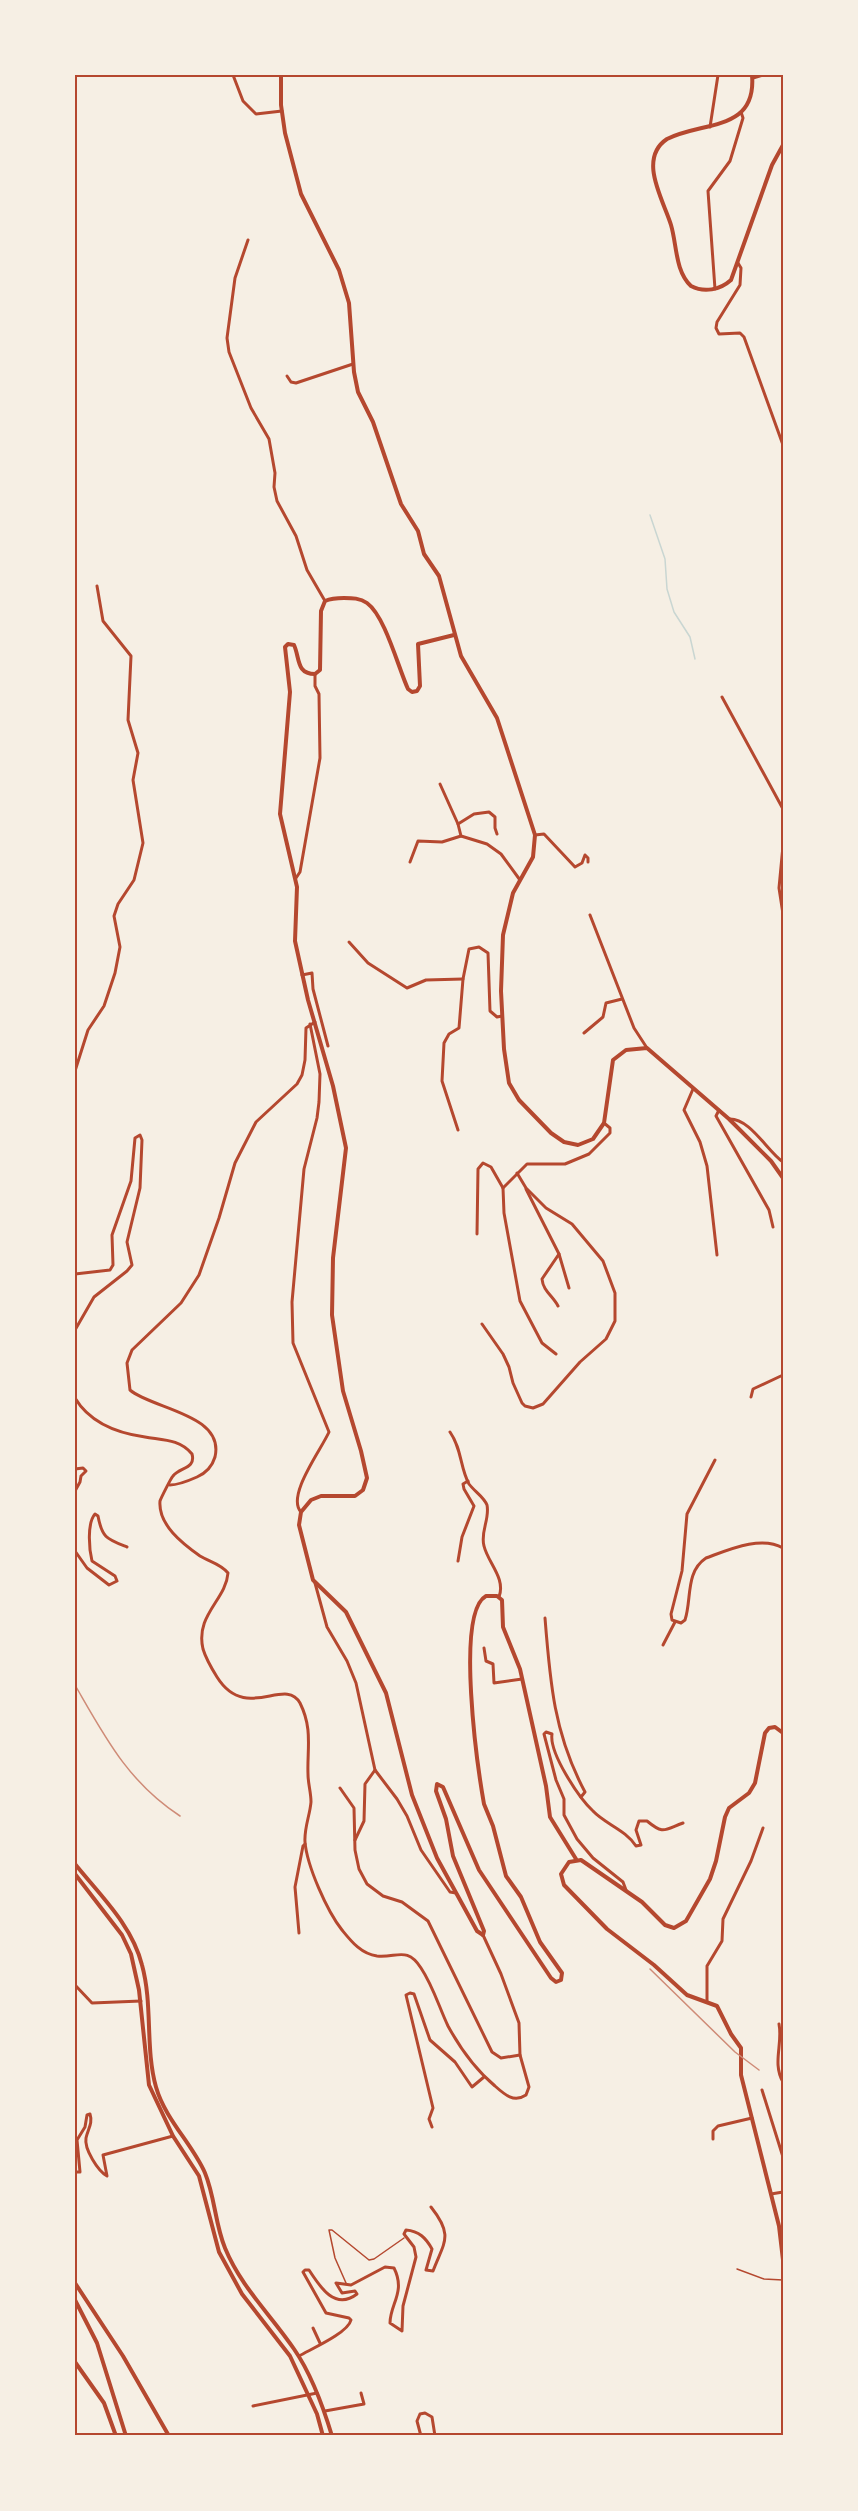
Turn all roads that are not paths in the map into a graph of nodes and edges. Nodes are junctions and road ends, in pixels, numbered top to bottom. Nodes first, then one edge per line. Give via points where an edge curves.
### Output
1 (233, 75) edge
2 (281, 75) edge
3 (718, 75) edge
4 (763, 75) edge
5 (752, 76) edge
6 (282, 111) junction
7 (741, 112) junction
8 (710, 127) junction
9 (783, 145) edge
10 (248, 240) dead end
11 (738, 263) junction
12 (715, 289) junction
13 (353, 364) junction
14 (287, 376) dead end
15 (783, 445) edge
16 (97, 585) dead end
17 (325, 601) junction
18 (454, 635) junction
19 (315, 674) junction
20 (722, 696) dead end
21 (440, 784) dead end
22 (783, 809) edge
23 (459, 825) junction
24 (497, 834) dead end
25 (536, 835) junction
26 (461, 836) junction
27 (783, 846) edge
28 (410, 862) dead end
29 (588, 862) dead end
30 (296, 878) junction
31 (520, 880) junction
32 (783, 914) edge
33 (590, 915) dead end
34 (349, 942) dead end
35 (302, 975) junction
36 (463, 979) junction
37 (622, 999) junction
38 (502, 1016) junction
39 (315, 1022) junction
40 (310, 1024) junction
41 (584, 1033) dead end
42 (328, 1046) dead end
43 (647, 1048) junction
44 (75, 1071) edge
45 (693, 1089) junction
46 (719, 1110) junction
47 (729, 1119) junction
48 (604, 1123) junction
49 (458, 1130) dead end
50 (783, 1162) edge
51 (517, 1173) junction
52 (783, 1178) edge
53 (503, 1188) junction
54 (526, 1188) junction
55 (773, 1227) dead end
56 (477, 1234) dead end
57 (559, 1254) junction
58 (717, 1255) dead end
59 (75, 1274) edge
60 (569, 1288) dead end
61 (558, 1306) dead end
62 (482, 1324) dead end
63 (75, 1330) edge
64 (556, 1354) dead end
65 (783, 1375) edge
66 (751, 1397) dead end
67 (75, 1398) edge
68 (450, 1432) dead end
69 (715, 1460) dead end
70 (75, 1469) edge
71 (75, 1476) edge
72 (81, 1476) junction
73 (468, 1481) junction
74 (170, 1485) junction
75 (75, 1491) edge
76 (301, 1512) junction
77 (127, 1547) dead end
78 (783, 1548) edge
79 (75, 1551) edge
80 (458, 1561) dead end
81 (315, 1583) junction
82 (499, 1597) junction
83 (545, 1618) dead end
84 (675, 1622) junction
85 (663, 1645) dead end
86 (484, 1648) dead end
87 (522, 1679) junction
88 (783, 1733) edge
89 (375, 1770) junction
90 (340, 1788) dead end
91 (581, 1797) junction
92 (683, 1823) dead end
93 (763, 1828) dead end
94 (354, 1842) junction
95 (305, 1844) junction
96 (576, 1859) junction
97 (75, 1864) edge
98 (75, 1874) edge
99 (627, 1892) junction
100 (456, 1893) junction
101 (299, 1934) dead end
102 (483, 1935) junction
103 (75, 1985) edge
104 (141, 2001) junction
105 (707, 2002) junction
106 (779, 2024) dead end
107 (520, 2055) junction
108 (484, 2077) junction
109 (783, 2082) edge
110 (762, 2090) dead end
111 (752, 2118) junction
112 (432, 2127) dead end
113 (173, 2136) junction
114 (713, 2139) dead end
115 (783, 2157) edge
116 (75, 2172) edge
117 (783, 2192) edge
118 (771, 2194) junction
119 (431, 2207) dead end
120 (405, 2237) junction
121 (783, 2260) edge
122 (737, 2269) dead end
123 (783, 2280) edge
124 (75, 2283) edge
125 (346, 2284) junction
126 (75, 2301) edge
127 (313, 2328) dead end
128 (320, 2343) junction
129 (299, 2356) junction
130 (75, 2362) edge
131 (317, 2393) junction
132 (361, 2393) dead end
133 (309, 2395) junction
134 (253, 2406) dead end
135 (325, 2411) junction
136 (116, 2436) edge
137 (126, 2436) edge
138 (169, 2436) edge
139 (323, 2436) edge
140 (332, 2436) edge
141 (421, 2436) edge
142 (435, 2436) edge

1 - 6 street via 243,100 256,114
2 - 6 street
3 - 8 street
4 - 5 street
5 - 7 street via 750,100
6 - 13 street via 301,194 344,285 352,319
7 - 8 street
7 - 12 street via 743,118 730,161 708,191
8 - 12 street via 663,141 654,170 684,278 696,289
9 - 11 street
10 - 17 street via 235,278 227,338 229,352 251,408 269,439 277,501
11 - 12 street via 731,280
11 - 15 street via 740,285 716,328 719,334 740,333 744,337
13 - 14 street via 296,382
13 - 18 street via 358,392 373,422 398,496 440,579
16 - 44 street via 103,621 131,656 128,720 138,753 133,780 143,843 134,880 114,916 120,947 115,973 104,1006 88,1030
17 - 18 street via 362,600 372,608 412,692 420,686 418,644
17 - 19 street via 321,611 321,667
18 - 25 street via 467,669 497,718
19 - 30 street via 320,758
19 - 30 street via 302,670 294,645 286,645 290,692 280,814
20 - 22 street
21 - 23 street
23 - 24 street via 474,814 489,812 495,818
23 - 26 street
25 - 29 street via 544,834 575,867 585,855
25 - 31 street via 533,857
26 - 28 street via 442,842 418,841
26 - 31 street via 487,844 501,854
27 - 32 street via 779,888
30 - 35 street via 294,936
31 - 38 street via 503,935
33 - 37 street
34 - 36 street via 368,963 407,988 426,981
35 - 39 street
35 - 42 street via 312,973
36 - 38 street via 468,949 484,948 488,953 490,1011
36 - 49 street via 459,1028 444,1042 442,1081
37 - 41 street via 606,1003 603,1017
37 - 43 street
38 - 48 street via 507,1072 519,1100 551,1132 570,1144 593,1139
39 - 40 street
39 - 76 street via 346,1148 333,1258 332,1315 343,1391 367,1478 359,1494 321,1496 311,1500
40 - 74 street via 306,1028 300,1078 256,1122 235,1163 200,1275 181,1302 132,1350 127,1363 130,1390 180,1411 203,1425 214,1440 216,1454 209,1469 195,1478
40 - 76 street via 320,1074 319,1102 304,1168 292,1302 293,1343 329,1432 302,1481 297,1503
43 - 45 street
43 - 48 street via 626,1050 612,1060
45 - 46 street
45 - 58 street via 684,1110 707,1166
46 - 47 street
46 - 55 street via 716,1116 769,1209
47 - 50 street via 754,1133
47 - 52 street
48 - 51 street via 610,1133 589,1154 566,1164 527,1164
51 - 53 street
51 - 54 street
53 - 56 street via 491,1167 483,1163 479,1166
53 - 64 street via 519,1297 542,1343
54 - 57 street
54 - 62 street via 546,1208 572,1224 603,1261 615,1293 613,1328 554,1394 532,1408 522,1403 503,1354
57 - 60 street
57 - 61 street via 542,1279
59 - 63 street via 110,1270 114,1265 111,1235 131,1181 135,1138 140,1135 140,1188 127,1242 132,1265 94,1297
65 - 66 street via 753,1389
67 - 74 street via 100,1423 142,1437 173,1441 188,1449 192,1462 174,1475
68 - 73 street
69 - 84 street via 687,1514 682,1571 671,1614
70 - 72 street via 85,1470
71 - 72 street
72 - 75 street
73 - 80 street via 464,1489 474,1506
73 - 82 street via 487,1505 482,1535 500,1581
74 - 95 street via 160,1503 170,1530 228,1574 202,1633 203,1650 213,1670 227,1690 239,1698 283,1694 300,1704 310,1746 311,1803
76 - 81 street via 300,1533
77 - 79 street via 101,1532 98,1516 92,1517 92,1561 115,1576 117,1581 109,1585 90,1571
78 - 84 street via 761,1542 700,1562 692,1580 685,1620
81 - 89 street via 327,1627 356,1683
81 - 100 street via 346,1612 386,1693 412,1795
82 - 87 street via 506,1637
82 - 102 street via 486,1596 479,1602 469,1650 483,1797 506,1876 521,1897 540,1942 562,1978 556,1982 551,1978 484,1878 443,1787 437,1784 453,1856
83 - 91 street via 554,1710 585,1792
84 - 85 street
86 - 87 street via 486,1661 493,1664 494,1683
87 - 96 street via 550,1817
88 - 99 street via 775,1727 765,1733 755,1783 749,1793 729,1808 714,1870 683,1925 665,1925
89 - 94 street via 364,1784 364,1821
89 - 100 street via 407,1816 421,1850 450,1892
90 - 94 street via 354,1808
91 - 92 street via 593,1812 636,1846 641,1845 636,1830 639,1821 662,1831
91 - 99 street via 552,1745 552,1734 546,1731 564,1799 564,1815 577,1839 622,1882
93 - 105 street via 723,1919 722,1941 707,1966
94 - 107 street via 359,1869 367,1884 383,1896 402,1902 428,1922 492,2052 501,2058
95 - 101 street via 295,1887
95 - 108 street via 341,1929 362,1951 378,1956 404,1954 417,1962 454,2036
96 - 99 street
96 - 105 street via 562,1870 564,1885 607,1929 682,1992
97 - 129 street via 121,1922 138,1952 145,1978 157,2089 178,2132 206,2175 225,2249 242,2280
98 - 104 street via 122,1935 136,1971
100 - 102 street
102 - 107 street via 519,2023
103 - 104 street via 92,2003
104 - 113 street via 148,2085
105 - 111 street via 721,2011 741,2048 740,2072
106 - 109 street via 777,2064
107 - 108 street via 529,2087 523,2097 508,2097
108 - 112 street via 472,2087 466,2081 455,2062 430,2040 414,1994 406,1995 433,2108 429,2120
110 - 115 street
111 - 114 street via 718,2126
111 - 118 street
113 - 116 street via 103,2155 107,2176 90,2153 86,2140 92,2118 87,2115 77,2140 80,2172
113 - 133 street via 200,2176 215,2242 224,2263 250,2306 287,2350
117 - 118 street
118 - 121 street
119 - 120 street via 440,2218 446,2244 433,2271 426,2270 432,2249 428,2241 411,2230 406,2230
120 - 125 lane via 369,2260 329,2230
120 - 125 street via 414,2247 416,2257 403,2306 402,2331 390,2323 398,2299 394,2268 385,2267 361,2282
122 - 123 lane via 764,2279
124 - 138 street
125 - 128 street via 336,2283 342,2293 355,2291 355,2296 344,2300 331,2298 309,2270 303,2272 326,2313 351,2320 350,2326
126 - 137 street via 97,2343
127 - 128 street
128 - 129 street
129 - 131 street
130 - 136 street via 105,2403
131 - 133 street
131 - 135 street
132 - 135 street via 364,2404
133 - 134 street
133 - 139 street
135 - 140 street
141 - 142 street via 417,2421 425,2413 432,2417

